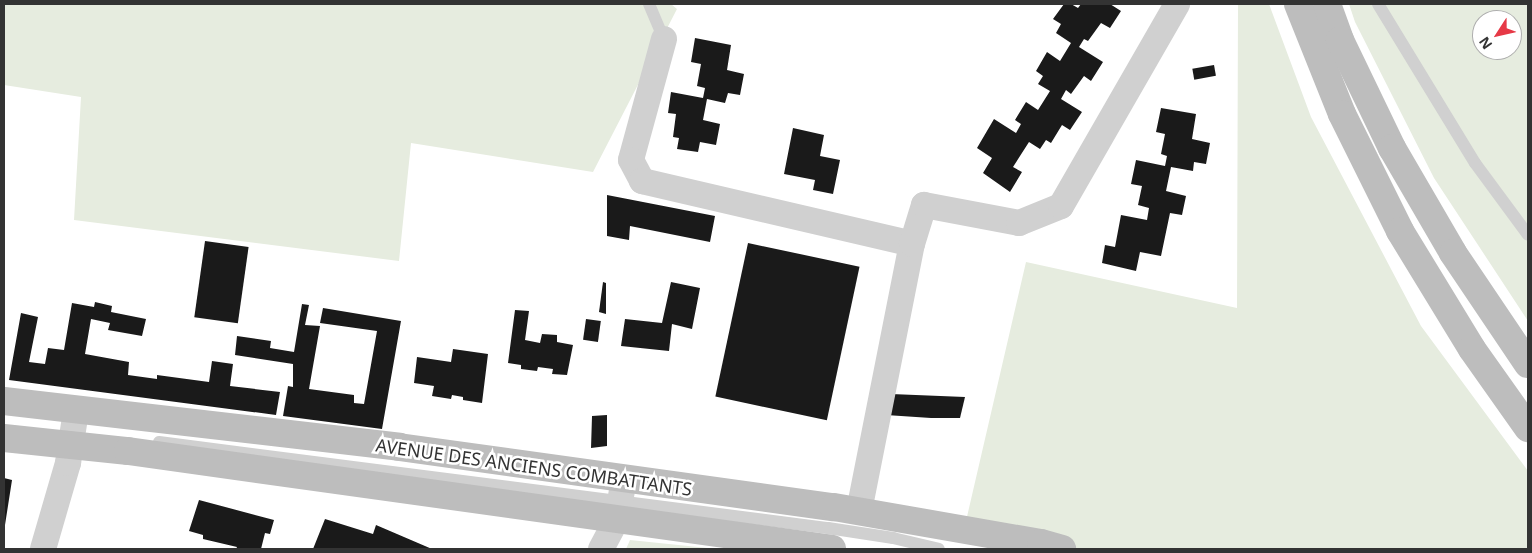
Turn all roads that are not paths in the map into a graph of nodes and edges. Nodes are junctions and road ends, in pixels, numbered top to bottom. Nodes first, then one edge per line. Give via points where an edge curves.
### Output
1 (649, 4) edge
2 (1298, 4) edge
3 (1327, 4) edge
4 (1378, 4) edge
5 (1172, 13) edge
6 (664, 39) joint
7 (1528, 235) edge
8 (912, 244) junction
9 (1528, 364) edge
10 (4, 401) edge
11 (33, 405) junction
12 (76, 411) junction
13 (4, 412) edge
14 (1528, 428) edge
15 (4, 438) edge
16 (72, 444) junction
17 (620, 500) junction
18 (859, 511) junction
19 (43, 549) edge
20 (601, 549) edge
21 (832, 549) edge
22 (939, 549) edge
23 (1062, 549) edge

1 - 6 lane
2 - 14 street via 1342,114 1400,230 1472,349
3 - 9 street via 1340,40 1392,148 1453,254
4 - 7 lane via 1475,163
5 - 8 street via 1061,206 1019,223 924,205
6 - 8 street via 631,160 642,181
8 - 18 street
10 - 11 street, AVENUE DES ANCIENS COMBATTANTS
11 - 12 street, AVENUE DES ANCIENS COMBATTANTS
11 - 13 lane
12 - 16 street
12 - 17 street, AVENUE DES ANCIENS COMBATTANTS via 399,447
15 - 16 street, AVENUE DES ANCIENS COMBATTANTS
16 - 17 street, AVENUE DES ANCIENS COMBATTANTS
16 - 19 street
17 - 18 street, AVENUE DES ANCIENS COMBATTANTS
17 - 20 street
17 - 21 street, AVENUE DES ANCIENS COMBATTANTS
17 - 22 lane via 828,528
18 - 23 street, AVENUE DES ANCIENS COMBATTANTS

